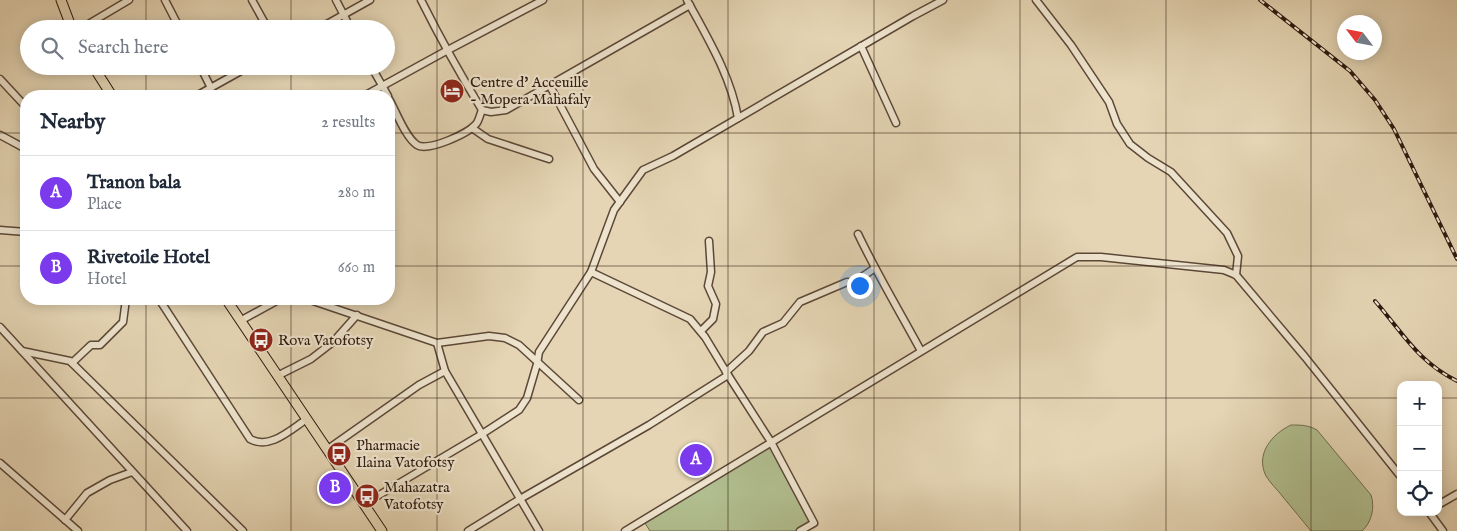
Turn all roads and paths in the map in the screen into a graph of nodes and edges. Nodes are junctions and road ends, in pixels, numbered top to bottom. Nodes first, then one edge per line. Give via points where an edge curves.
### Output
1 (61, 0) edge
2 (129, 0) edge
3 (165, 0) edge
4 (252, 0) edge
5 (336, 0) edge
6 (370, 0) edge
7 (421, 0) edge
8 (543, 0) edge
9 (944, 0) edge
10 (1036, 0) edge
11 (688, 3) edge
12 (344, 15) junction
13 (69, 20) edge
14 (95, 20) edge
15 (175, 20) edge
16 (263, 20) edge
17 (335, 20) edge
18 (346, 20) edge
19 (861, 46) junction
20 (446, 50) junction
21 (99, 75) edge
22 (204, 75) edge
23 (234, 75) edge
24 (376, 75) edge
25 (0, 79) edge
26 (550, 86) junction
27 (382, 87) junction
28 (211, 88) junction
29 (108, 90) edge
30 (207, 90) edge
31 (376, 90) edge
32 (384, 90) edge
33 (20, 101) edge
34 (395, 110) edge
35 (482, 110) junction
36 (738, 118) junction
37 (896, 123) dead end
38 (472, 128) junction
39 (0, 135) edge
40 (20, 146) edge
41 (549, 159) dead end
42 (620, 202) junction
43 (0, 230) edge
44 (20, 232) edge
45 (858, 234) dead end
46 (709, 241) dead end
47 (875, 268) junction
48 (591, 272) junction
49 (1236, 276) junction
50 (125, 305) edge
51 (163, 305) edge
52 (230, 305) edge
53 (269, 305) edge
54 (326, 305) edge
55 (357, 315) junction
56 (240, 321) junction
57 (0, 327) edge
58 (701, 331) junction
59 (438, 343) junction
60 (22, 352) junction
61 (921, 352) junction
62 (537, 360) junction
63 (72, 363) junction
64 (445, 371) junction
65 (727, 373) junction
66 (277, 376) junction
67 (579, 400) dead end
68 (307, 419) junction
69 (482, 434) junction
70 (771, 442) junction
71 (328, 449) junction
72 (0, 463) edge
73 (132, 472) junction
74 (1397, 472) edge
75 (1457, 494) edge
76 (520, 499) junction
77 (1442, 503) edge
78 (364, 504) junction
79 (1432, 516) edge
80 (65, 520) junction
81 (78, 531) edge
82 (187, 531) edge
83 (243, 531) edge
84 (382, 531) edge
85 (468, 531) edge
86 (539, 531) edge
87 (625, 531) edge
88 (800, 531) edge
89 (1443, 531) edge

1 - 13 main road
2 - 14 street
3 - 15 street
4 - 16 street
5 - 12 street
6 - 12 street
7 - 20 street
8 - 20 street
9 - 19 street
10 - 49 street via 1109,102 1117,124 1130,144 1171,172 1227,233 1238,256
11 - 26 street
11 - 36 street via 725,74
12 - 17 street
12 - 18 street
19 - 36 street
19 - 37 street
20 - 27 street
20 - 35 street
21 - 29 main road
22 - 28 street
23 - 28 street
24 - 27 street
25 - 33 street
26 - 35 street via 506,110
26 - 42 street via 594,169
27 - 31 street
27 - 32 street
28 - 30 street
34 - 38 street via 411,140 419,146 434,146
35 - 38 street
36 - 42 street via 643,170
38 - 41 street via 488,139
39 - 40 street
42 - 48 street
43 - 44 street
45 - 47 street
46 - 58 street via 711,272 708,286 716,304 713,319
47 - 61 street
47 - 65 street via 853,283 847,282 800,302 783,322 763,332
48 - 58 street via 690,318
48 - 62 street
49 - 61 street via 1224,270 1077,257
49 - 74 street
50 - 63 street via 123,322 100,345 91,345
51 - 68 street via 250,439 258,443 278,439
52 - 56 main road
53 - 56 street
54 - 55 street
55 - 59 street
55 - 66 street via 333,342 311,359
56 - 66 main road
57 - 60 street
58 - 65 street
59 - 62 street via 489,336 505,338
59 - 64 street
60 - 63 street
60 - 73 street
61 - 70 street
62 - 67 street
62 - 69 street via 527,398 518,410
63 - 83 street
64 - 69 street
64 - 71 street via 419,385
65 - 70 street
65 - 76 street via 649,425
66 - 68 main road
68 - 71 main road
69 - 76 street
69 - 78 street
70 - 87 street
70 - 88 street via 814,523
71 - 78 main road
72 - 80 street
73 - 80 street via 87,493
73 - 82 street
75 - 77 street
76 - 85 street
76 - 86 street
78 - 84 main road
79 - 89 street
80 - 81 street

